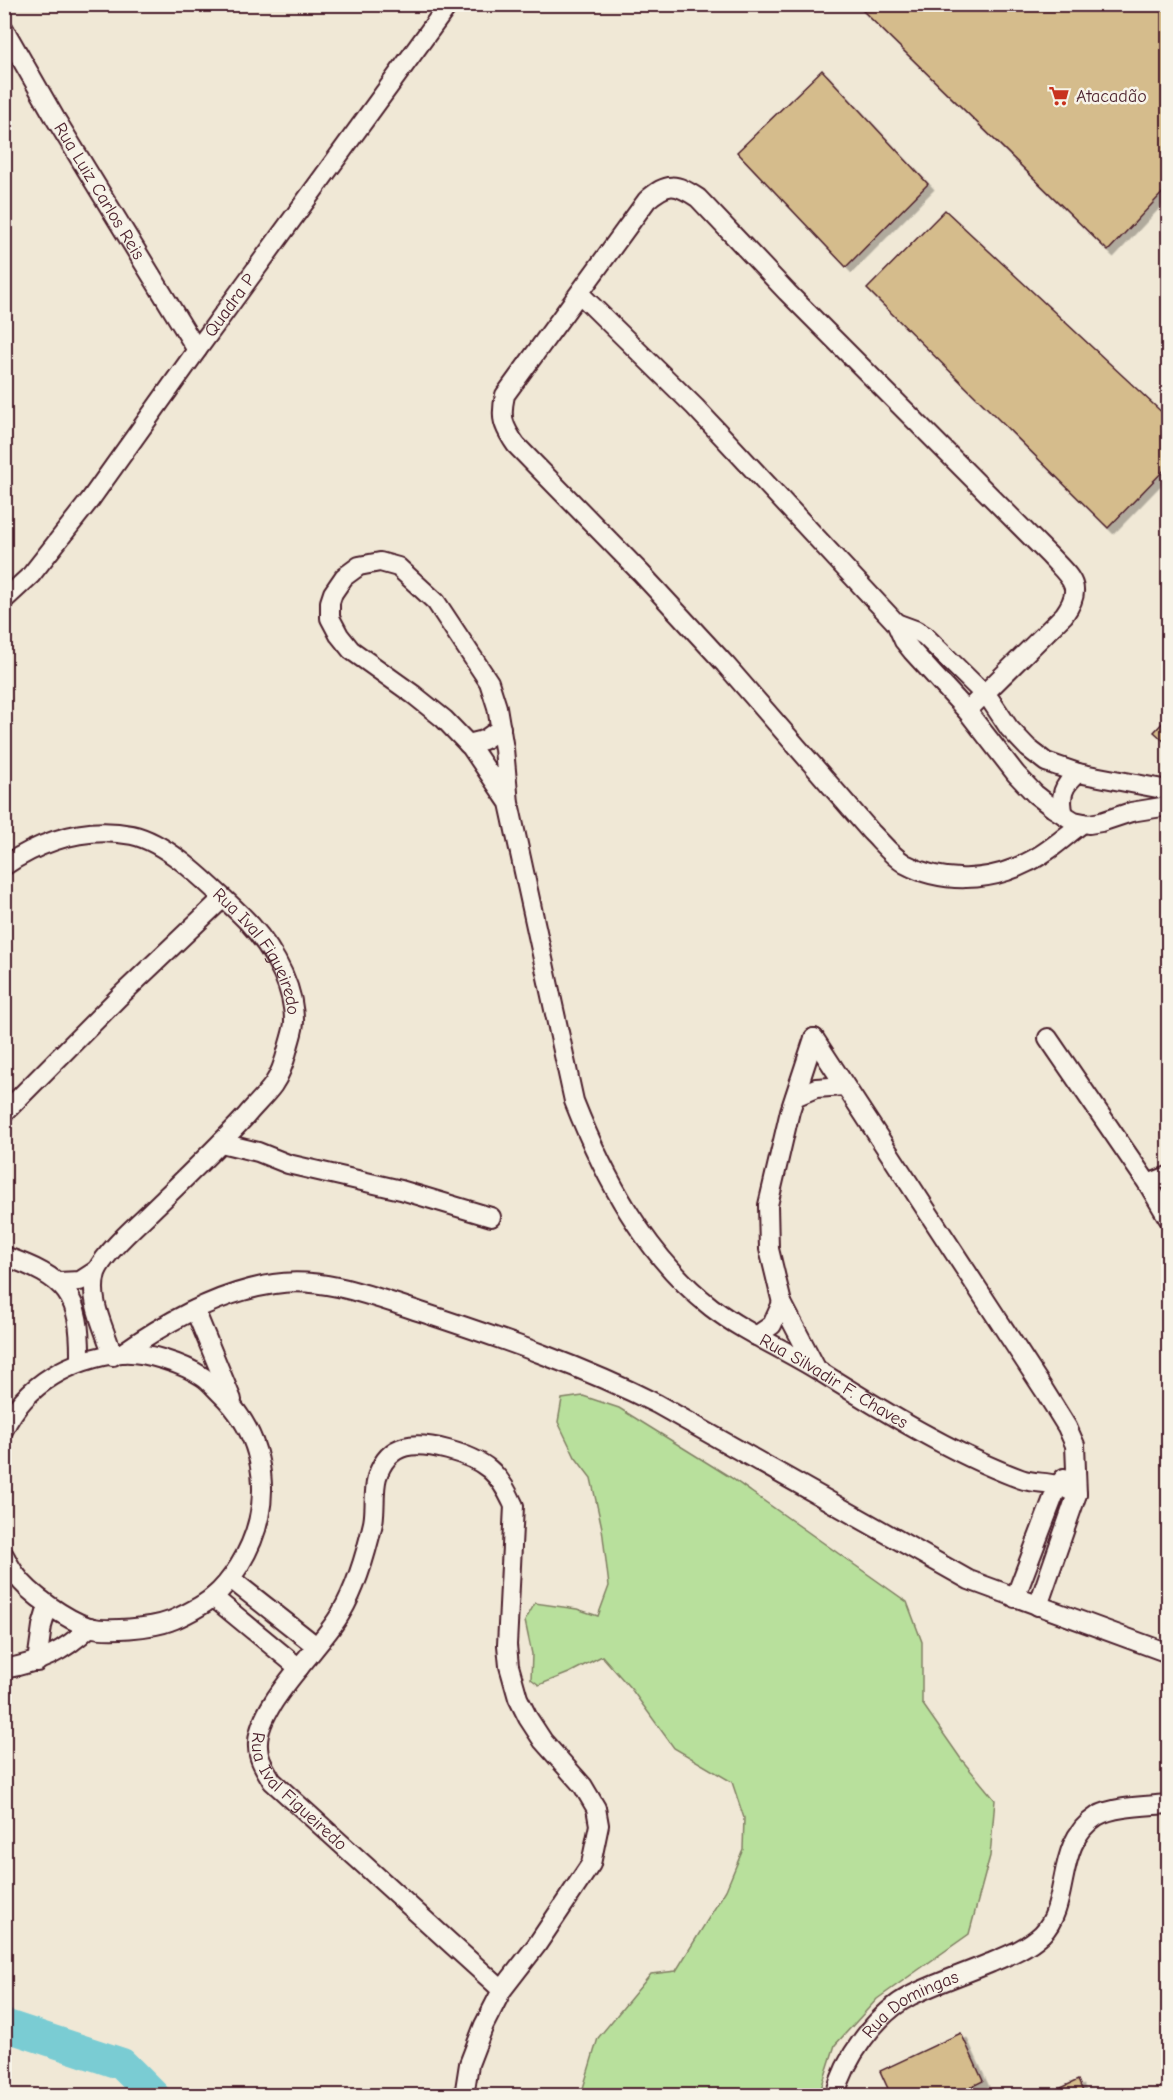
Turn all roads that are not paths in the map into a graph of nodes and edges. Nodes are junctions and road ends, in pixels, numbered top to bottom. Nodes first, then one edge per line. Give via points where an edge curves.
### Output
1 (449, 4) edge
2 (4, 29) edge
3 (580, 294) junction
4 (197, 350) junction
5 (4, 600) edge
6 (896, 623) junction
7 (985, 695) junction
8 (967, 711) junction
9 (501, 728) junction
10 (468, 744) junction
11 (1078, 773) junction
12 (1136, 784) junction
13 (1168, 790) edge
14 (509, 803) junction
15 (1168, 806) edge
16 (1135, 811) junction
17 (1064, 815) junction
18 (1083, 823) junction
19 (4, 866) edge
20 (223, 898) junction
21 (1048, 1038) dead end
22 (845, 1086) junction
23 (795, 1097) junction
24 (4, 1113) edge
25 (239, 1123) junction
26 (221, 1143) junction
27 (258, 1152) junction
28 (1168, 1176) edge
29 (1148, 1184) junction
30 (491, 1217) dead end
31 (1168, 1218) edge
32 (4, 1256) edge
33 (97, 1270) junction
34 (58, 1282) junction
35 (782, 1303) junction
36 (195, 1310) junction
37 (756, 1336) junction
38 (117, 1354) junction
39 (80, 1361) junction
40 (816, 1368) junction
41 (234, 1406) junction
42 (4, 1429) edge
43 (1077, 1462) junction
44 (1023, 1480) junction
45 (1058, 1485) junction
46 (1077, 1494) junction
47 (1050, 1506) junction
48 (1070, 1514) junction
49 (4, 1555) edge
50 (231, 1579) junction
51 (213, 1597) junction
52 (1015, 1598) junction
53 (48, 1606) junction
54 (1038, 1606) junction
55 (90, 1627) junction
56 (316, 1646) junction
57 (1165, 1651) edge
58 (37, 1662) junction
59 (299, 1668) junction
60 (4, 1669) edge
61 (1168, 1804) edge
62 (502, 1990) junction
63 (464, 2096) edge
64 (835, 2096) edge

1 - 4 street, Quadra P
2 - 4 street, Rua Luiz Carlos Reis
3 - 6 street via 695,407
3 - 7 street via 647,200 660,189 682,187 698,198 1070,579 1075,591 1073,603
3 - 18 street via 505,395 501,410 504,426 516,445 725,664 871,832 906,864 937,875 966,879 986,877 1026,863
4 - 5 street, Quadra P via 82,510 31,575
6 - 7 street via 925,636
6 - 8 street via 904,641
7 - 8 street
7 - 11 street via 1028,748 1046,762
8 - 17 street via 1016,774
9 - 10 street via 484,740
9 - 10 street via 489,682 435,603 398,567 380,562 359,566 344,577 330,602 330,618 339,635 351,650 444,719
9 - 14 street
10 - 14 street
11 - 12 street
11 - 17 street via 1061,795
12 - 13 street
12 - 16 street via 1140,797
14 - 37 street, Rua Silvadir F. Chaves via 574,1101 589,1138 617,1193 661,1256 711,1306
15 - 16 street
16 - 18 street via 1101,822
17 - 18 street
19 - 20 street, Rua Ival Figueiredo via 46,842 111,831 144,838 163,849
20 - 24 street
20 - 25 street, Rua Ival Figueiredo via 268,945 282,970 294,1022 274,1084
21 - 29 street
22 - 23 street via 816,1088
22 - 23 street via 814,1038
22 - 43 street via 1061,1418 1075,1445
23 - 35 street via 768,1205 769,1249
25 - 26 street, Rua Ival Figueiredo
25 - 27 street
26 - 27 street
26 - 33 street, Rua Ival Figueiredo via 124,1238
27 - 30 street via 288,1164 401,1190
28 - 29 street
29 - 31 street
32 - 34 street via 38,1268
33 - 34 street via 80,1281
33 - 38 street via 94,1297
34 - 39 street via 78,1320
35 - 37 street via 772,1325
35 - 40 street
36 - 38 street
36 - 41 street
36 - 52 street via 242,1291 275,1283 310,1282 465,1327 623,1387 969,1580
37 - 40 street, Rua Silvadir F. Chaves
38 - 39 street
38 - 41 street via 165,1359 203,1377
39 - 42 street via 42,1382 12,1414
40 - 44 street, Rua Silvadir F. Chaves via 968,1456
41 - 50 street via 253,1438 262,1474 262,1493 251,1547
43 - 45 street
43 - 46 street
44 - 45 street, Rua Silvadir F. Chaves
44 - 47 street, Rua Silvadir F. Chaves
45 - 46 street, Rua Silvadir F. Chaves
45 - 47 street
46 - 48 street
47 - 48 street, Rua Silvadir F. Chaves
47 - 52 street
48 - 54 street
49 - 53 street via 16,1576
50 - 51 street
50 - 56 street
51 - 55 street via 170,1621 127,1629
51 - 59 street
52 - 54 street
53 - 55 street
53 - 58 street
54 - 57 street
55 - 58 street via 57,1653
56 - 59 street, Rua Ival Figueiredo
56 - 62 street, Rua Ival Figueiredo via 341,1614 356,1581 373,1520 377,1479 391,1456 403,1447 424,1444 477,1460 494,1473 514,1506 509,1666 528,1718 583,1786 596,1808 599,1825 591,1863
58 - 60 street
59 - 62 street, Rua Ival Figueiredo via 272,1705 261,1728 257,1746 272,1781
61 - 64 street, Rua Domingas via 1096,1816 1078,1834 1067,1859 1052,1917 1043,1933 1022,1949 909,1997 879,2020 854,2051 840,2076
62 - 63 street, Rua Ival Figueiredo via 469,2064

